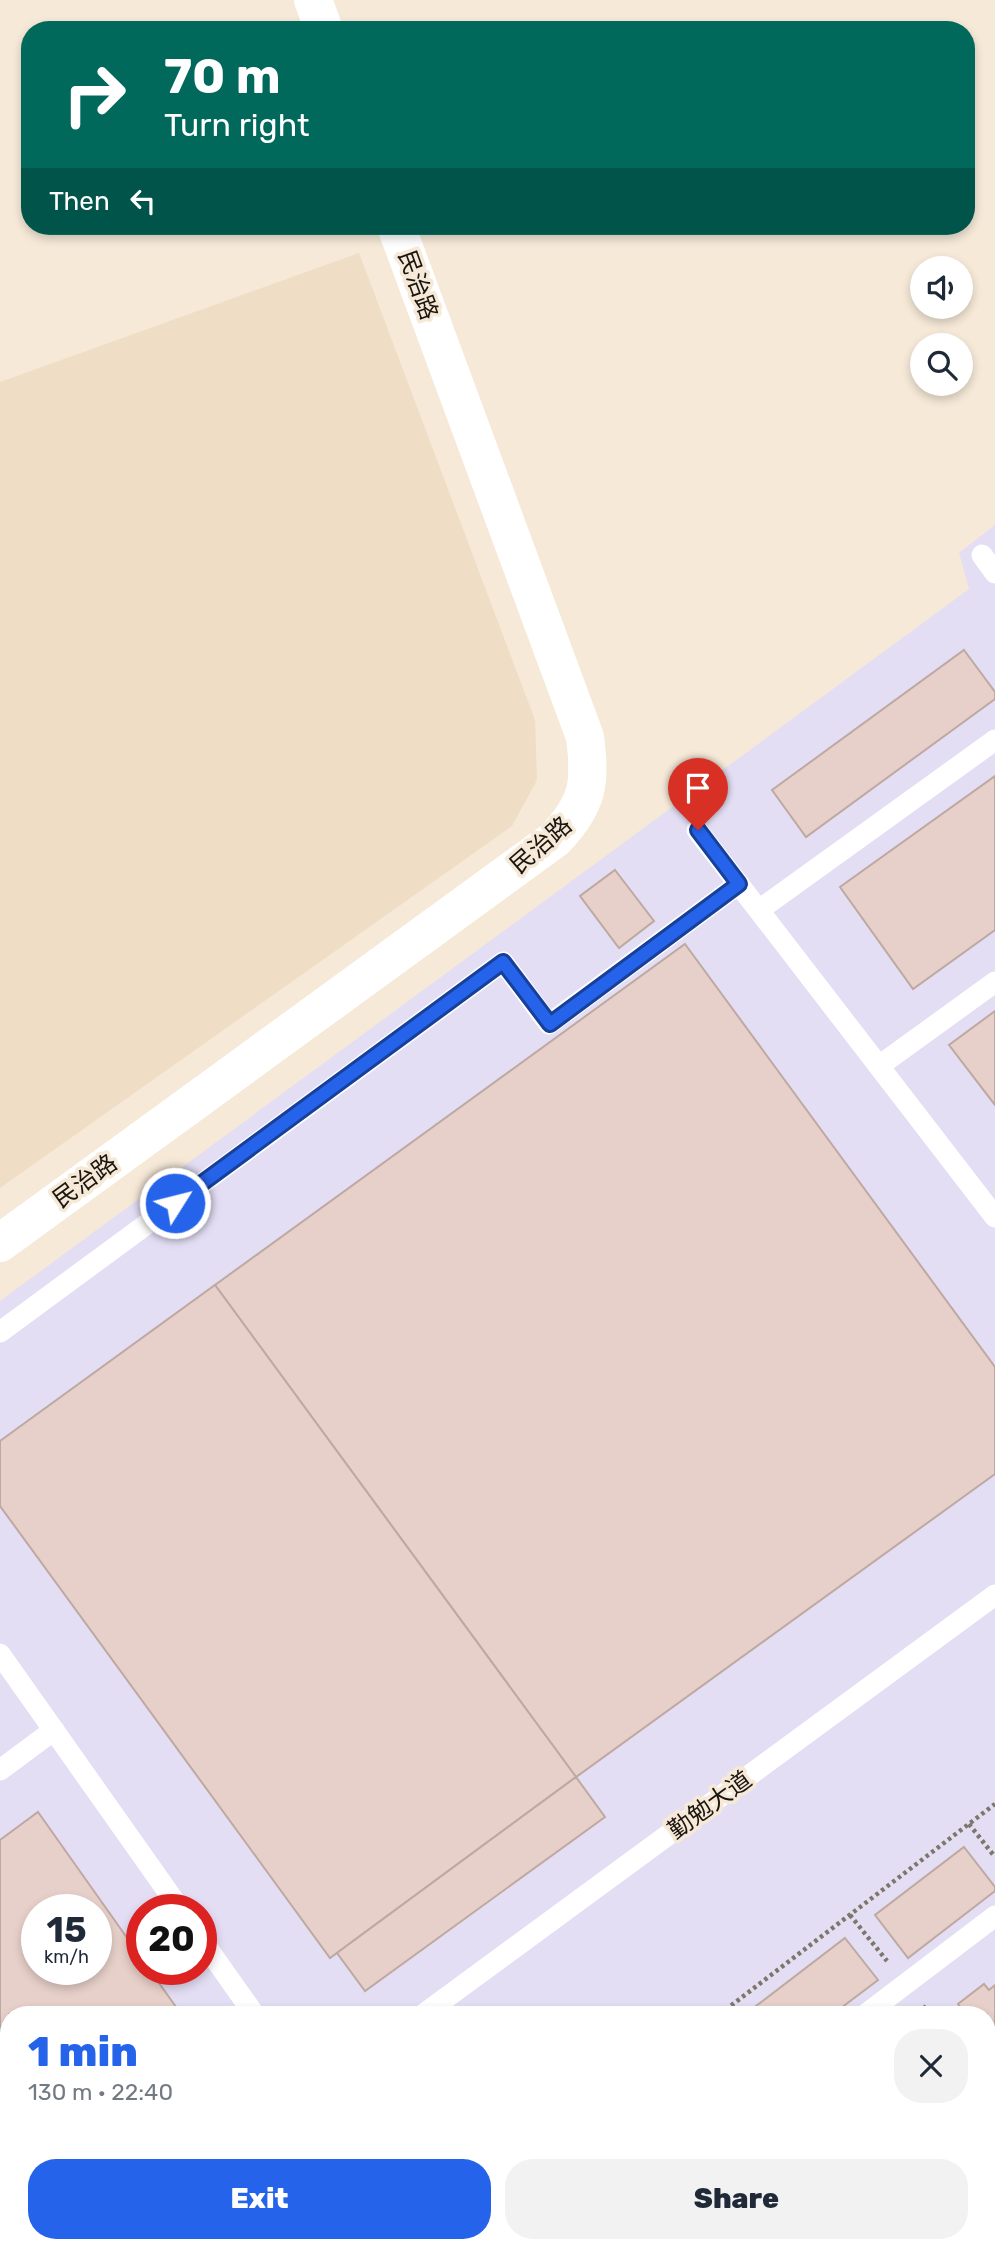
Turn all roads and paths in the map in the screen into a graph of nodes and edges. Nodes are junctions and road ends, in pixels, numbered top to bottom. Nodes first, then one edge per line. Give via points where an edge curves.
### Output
1 (313, 0) edge
2 (321, 21) edge
3 (400, 235) edge
4 (982, 555) dead end
5 (995, 572) edge
6 (995, 740) edge
7 (698, 830) dead end
8 (739, 884) junction
9 (759, 910) junction
10 (995, 982) edge
11 (879, 1066) junction
12 (995, 1217) edge
13 (0, 1243) edge
14 (0, 1332) edge
15 (995, 1595) edge
16 (0, 1654) edge
17 (54, 1730) junction
18 (0, 1770) edge
19 (995, 1804) edge
20 (969, 1824) junction
21 (995, 1857) edge
22 (169, 1894) edge
23 (995, 1916) edge
24 (217, 1962) edge
25 (248, 2006) edge
26 (435, 2006) edge
27 (731, 2006) edge
28 (877, 2006) edge

1 - 2 street
3 - 13 street, 民治路 via 585,737 586,790 575,817 555,839
4 - 5 lane
6 - 9 lane
7 - 8 lane
8 - 9 lane
8 - 14 lane via 550,1024 503,962
9 - 11 lane
10 - 11 lane
11 - 12 lane
15 - 26 lane, 勤勉大道
16 - 17 lane
17 - 18 lane
17 - 22 lane
19 - 20 path
20 - 21 path
20 - 27 path
23 - 28 lane
24 - 25 lane

